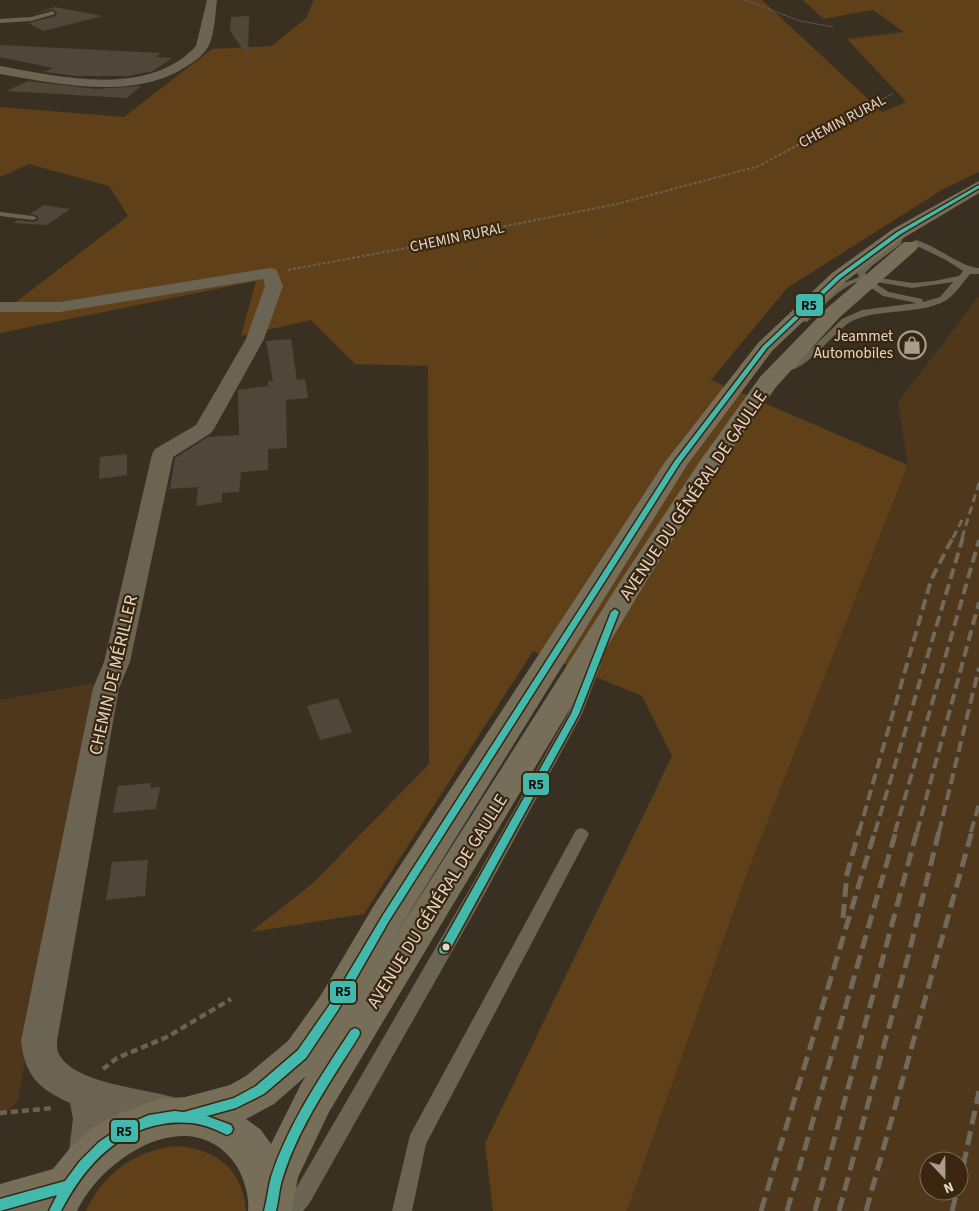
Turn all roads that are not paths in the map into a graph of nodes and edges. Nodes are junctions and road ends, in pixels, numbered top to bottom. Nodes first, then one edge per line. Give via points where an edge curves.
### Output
1 (212, 0) edge
2 (53, 14) dead end
3 (0, 21) edge
4 (0, 70) edge
5 (979, 186) edge
6 (979, 202) edge
7 (0, 214) edge
8 (33, 218) dead end
9 (899, 233) junction
10 (916, 242) junction
11 (979, 271) edge
12 (966, 274) junction
13 (867, 280) junction
14 (932, 302) junction
15 (0, 307) edge
16 (765, 347) junction
17 (768, 382) junction
18 (610, 619) junction
19 (581, 834) dead end
20 (85, 1092) junction
21 (187, 1116) junction
22 (69, 1185) edge
23 (0, 1205) edge
24 (269, 1211) edge
25 (290, 1211) edge
26 (402, 1211) edge

1 - 4 street via 203,47 182,66 162,77 118,81 56,80
2 - 3 lane
5 - 9 main road, AVENUE DU GÉNÉRAL DE GAULLE
6 - 10 main road, AVENUE DU GÉNÉRAL DE GAULLE
7 - 8 lane
9 - 13 lane via 897,244 861,273
9 - 16 main road, AVENUE DU GÉNÉRAL DE GAULLE via 838,277
10 - 12 lane via 949,258
10 - 13 main road, AVENUE DU GÉNÉRAL DE GAULLE
11 - 12 lane
12 - 13 lane via 939,284
12 - 14 lane via 943,299
13 - 14 lane via 892,295
13 - 16 lane via 844,285 786,337
13 - 17 main road, AVENUE DU GÉNÉRAL DE GAULLE
14 - 17 lane via 862,313 845,320 816,350
15 - 20 street, CHEMIN DE MÉRILLER via 60,308 270,273 274,286 255,339 204,430 163,454 117,662 106,688 38,1041 39,1058 52,1074
16 - 21 main road, AVENUE DU GÉNÉRAL DE GAULLE via 677,462 302,1054 260,1090 236,1103
17 - 18 main road, AVENUE DU GÉNÉRAL DE GAULLE via 708,466
18 - 24 main road, AVENUE DU GÉNÉRAL DE GAULLE via 315,1098 278,1174
18 - 25 lane via 575,714 454,933 302,1197
19 - 26 lane via 418,1142
20 - 21 street, CHEMIN DE MÉRILLER via 135,1108
20 - 22 street via 92,1119
21 - 22 main road, AVENUE DU GÉNÉRAL DE GAULLE via 152,1120 118,1134
21 - 24 main road, AVENUE DU GÉNÉRAL DE GAULLE via 210,1120 230,1130 248,1145 268,1188
22 - 23 main road, AVENUE DU GÉNÉRAL DE GAULLE

